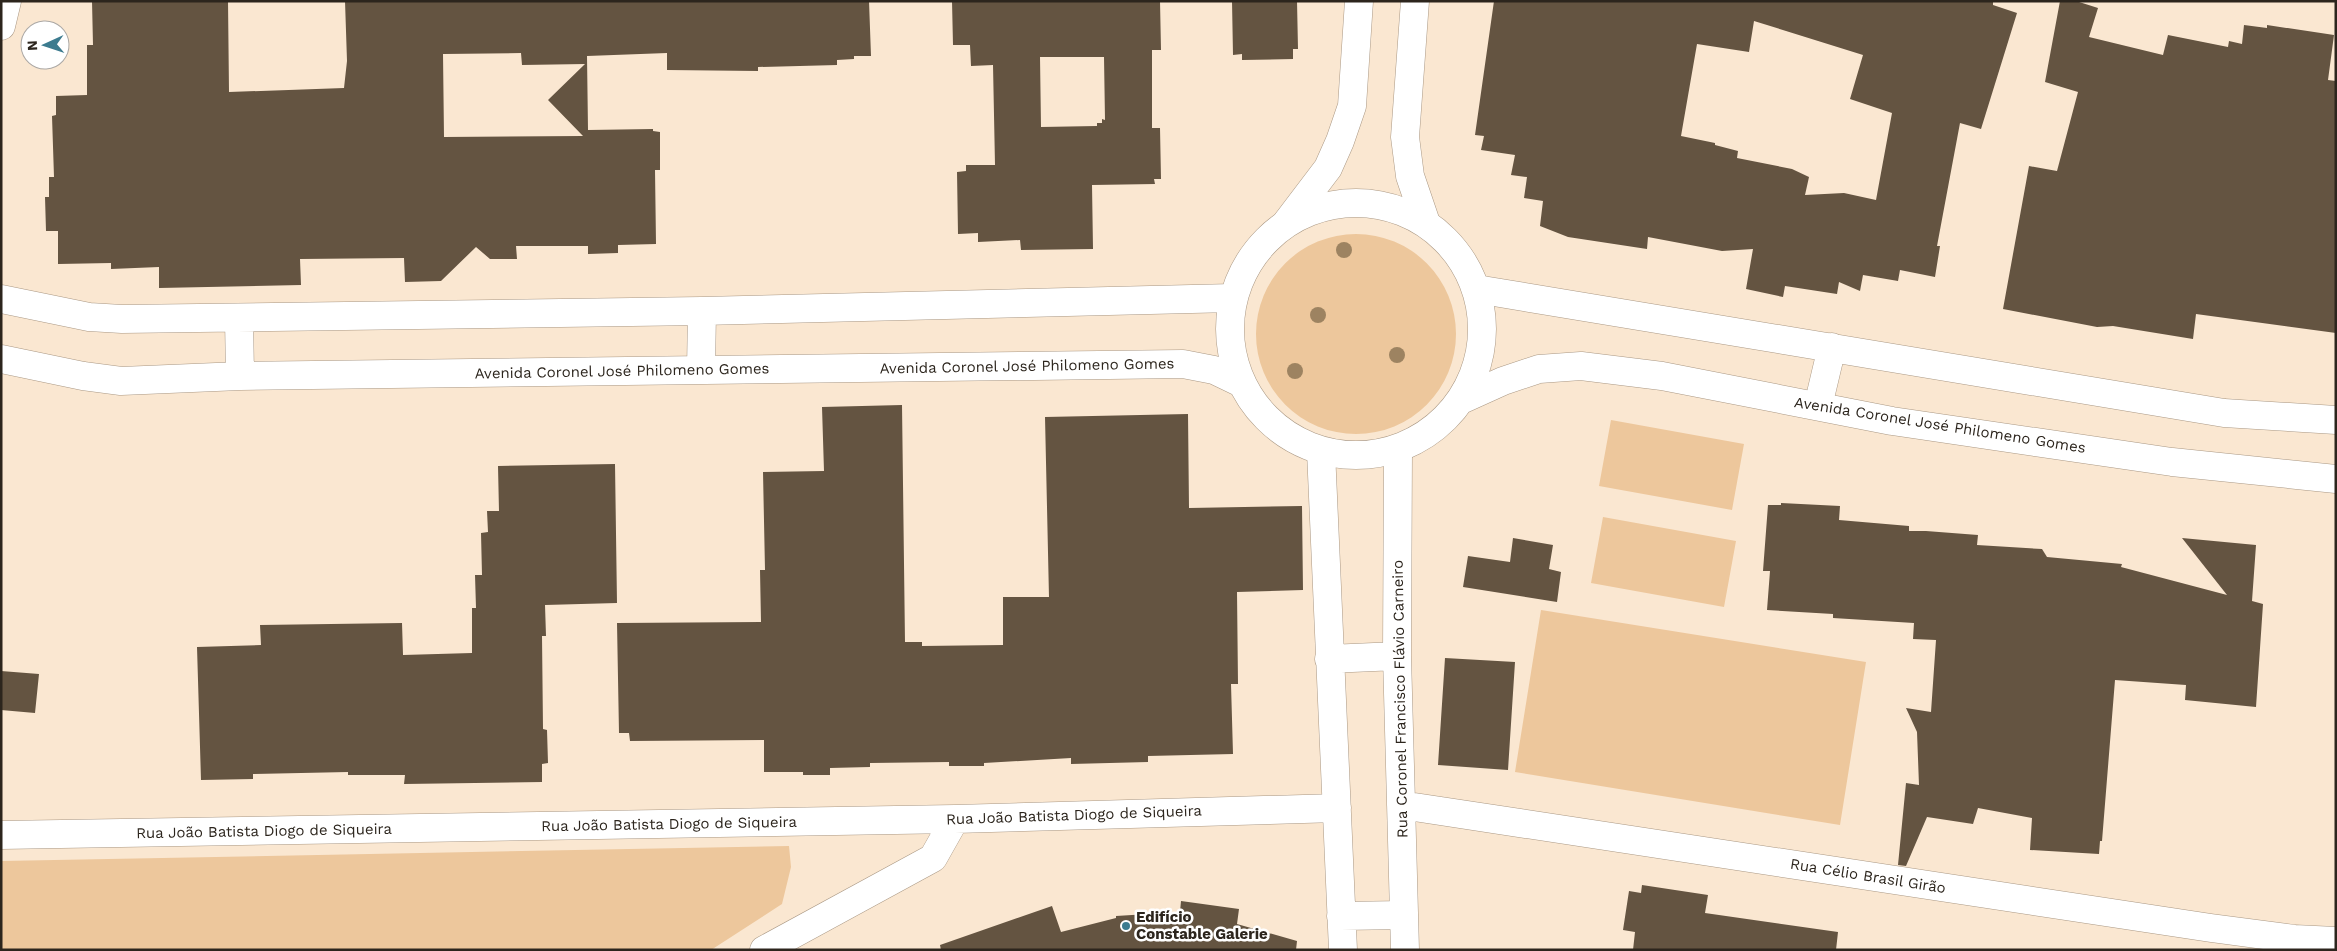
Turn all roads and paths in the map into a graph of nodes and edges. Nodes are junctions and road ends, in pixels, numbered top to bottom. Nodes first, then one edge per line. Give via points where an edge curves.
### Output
1 (7, 1) edge
2 (1360, 1) edge
3 (1415, 1) edge
4 (1, 26) edge
5 (1287, 222) junction
6 (1426, 223) junction
7 (1476, 289) junction
8 (1233, 298) junction
9 (1, 299) edge
10 (702, 311) junction
11 (239, 318) junction
12 (1832, 347) junction
13 (1, 359) edge
14 (701, 370) junction
15 (240, 376) junction
16 (1242, 382) junction
17 (1461, 400) junction
18 (1818, 406) junction
19 (2336, 420) edge
20 (1398, 449) junction
21 (1321, 451) junction
22 (2336, 479) edge
23 (1397, 656) junction
24 (1328, 659) junction
25 (1401, 805) junction
26 (1337, 808) junction
27 (955, 819) junction
28 (1, 835) edge
29 (1404, 915) junction
30 (1341, 916) junction
31 (2336, 941) edge
32 (764, 950) edge
33 (1343, 950) edge
34 (1406, 950) edge

1 - 4 main road
2 - 5 main road via 1352,106 1328,168
3 - 6 main road via 1405,137 1410,176
5 - 6 main road via 1321,207 1357,202 1393,207
5 - 8 main road via 1253,255
6 - 7 main road via 1457,252
7 - 12 main road
7 - 17 main road via 1481,347
8 - 10 main road
8 - 16 main road via 1230,341
9 - 11 main road via 89,317
10 - 11 main road
10 - 14 main road
11 - 15 main road
12 - 18 main road
12 - 19 main road via 2224,413
13 - 15 main road, Avenida Coronel José Philomeno Gomes via 83,376 121,380
14 - 15 main road, Avenida Coronel José Philomeno Gomes
14 - 16 main road, Avenida Coronel José Philomeno Gomes via 1183,364 1214,370
16 - 21 main road via 1274,426
17 - 18 main road, Avenida Coronel José Philomeno Gomes via 1539,369 1580,366 1662,376
17 - 20 main road via 1433,430
18 - 22 main road, Avenida Coronel José Philomeno Gomes via 1892,421 2172,462
20 - 21 main road via 1360,456
20 - 23 main road, Rua Coronel Francisco Flávio Carneiro
21 - 24 main road
23 - 24 main road
23 - 25 main road, Rua Coronel Francisco Flávio Carneiro
24 - 26 main road
25 - 29 main road, Rua Coronel Francisco Flávio Carneiro
25 - 31 main road, Rua Célio Brasil Girão via 2211,928
26 - 27 main road, Rua João Batista Diogo de Siqueira
26 - 30 main road
27 - 28 main road, Rua João Batista Diogo de Siqueira
27 - 32 main road via 933,858
29 - 30 main road
29 - 34 main road, Rua Coronel Francisco Flávio Carneiro
30 - 33 main road

